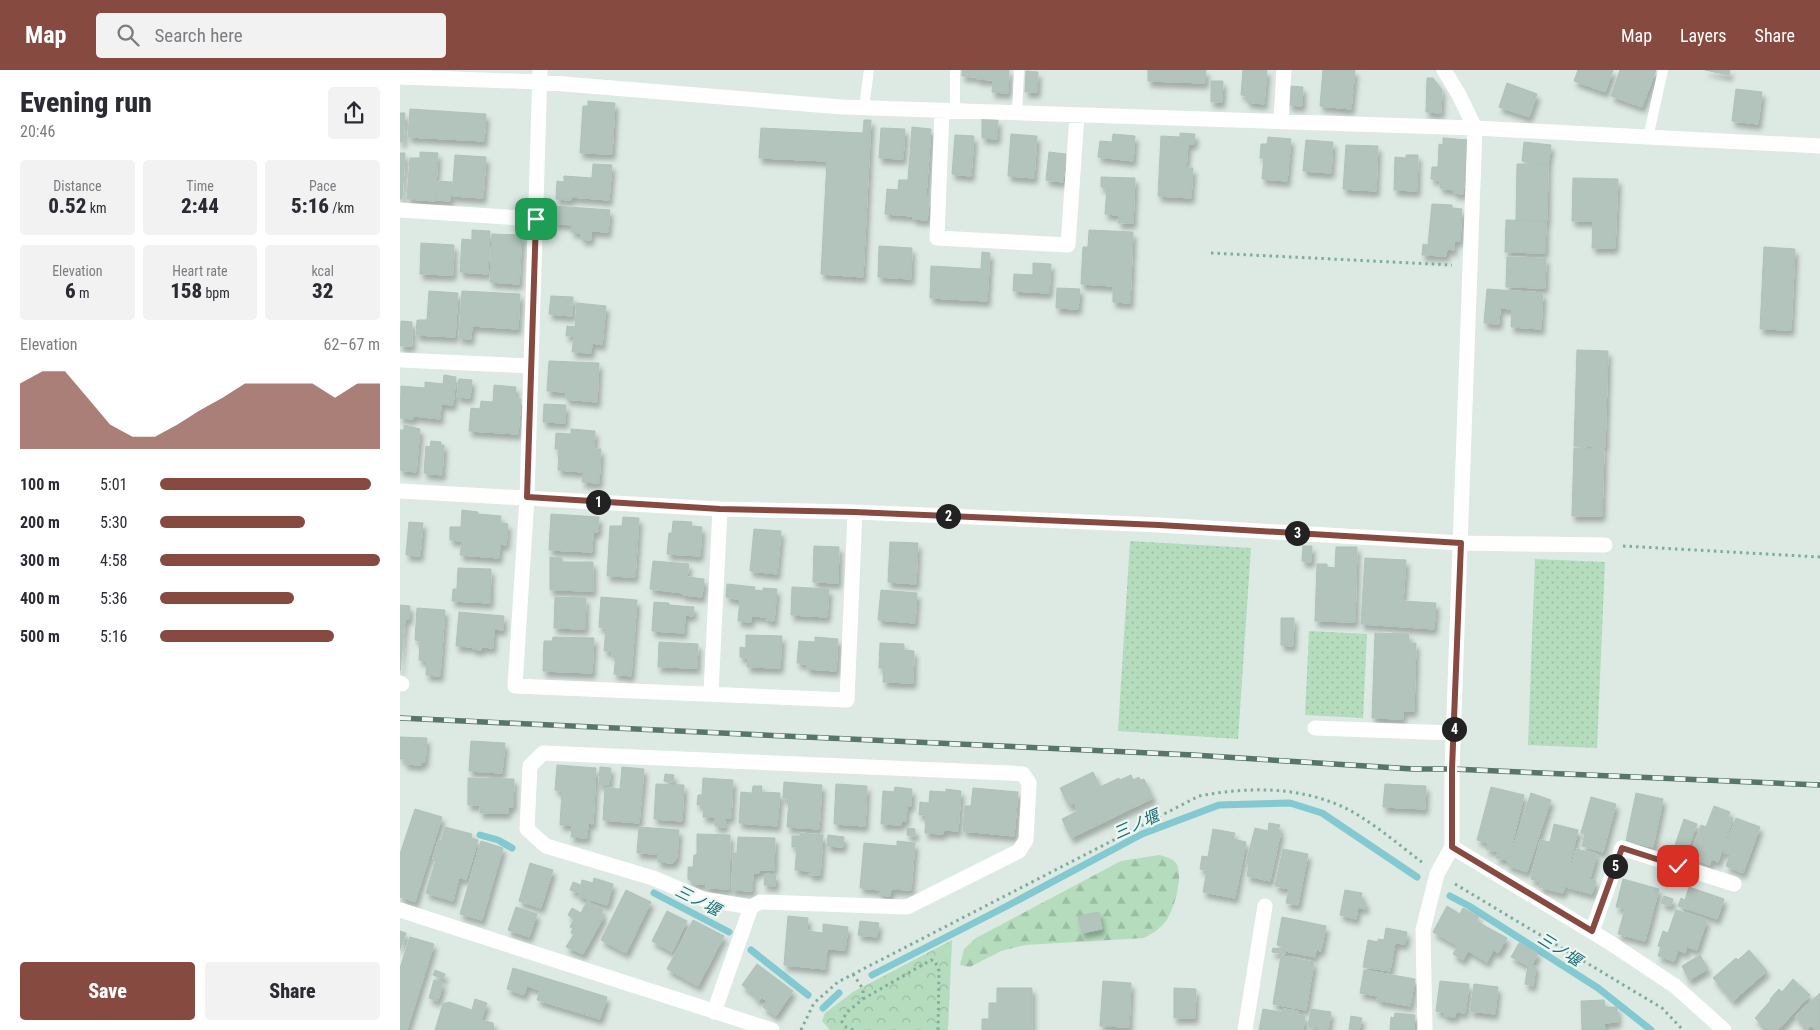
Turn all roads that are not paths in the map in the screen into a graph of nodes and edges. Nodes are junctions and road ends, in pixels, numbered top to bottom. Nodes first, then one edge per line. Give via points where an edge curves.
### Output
1 (869, 70) edge
2 (955, 70) edge
3 (1019, 70) edge
4 (1284, 70) edge
5 (1444, 70) edge
6 (1663, 70) edge
7 (540, 76) edge
8 (400, 77) edge
9 (864, 107) junction
10 (949, 110) junction
11 (1017, 113) junction
12 (1077, 115) junction
13 (1281, 122) junction
14 (1475, 128) junction
15 (1648, 138) junction
16 (1820, 146) edge
17 (400, 210) edge
18 (536, 219) junction
19 (400, 360) edge
20 (530, 366) junction
21 (400, 491) edge
22 (527, 497) junction
23 (720, 509) junction
24 (854, 512) junction
25 (1461, 543) junction
26 (1605, 545) road end
27 (710, 693) junction
28 (1315, 728) dead end
29 (1454, 733) junction
30 (1452, 847) junction
31 (1734, 884) dead end
32 (1264, 906) dead end
33 (751, 907) junction
34 (400, 910) edge
35 (1592, 931) junction
36 (714, 1012) junction
37 (772, 1030) edge
38 (1245, 1030) edge
39 (1425, 1030) edge
40 (1724, 1030) edge

1 - 9 lane
2 - 10 lane
3 - 11 lane
4 - 13 street
5 - 14 street
6 - 15 lane
7 - 8 street
7 - 9 street
7 - 18 street
9 - 10 street
10 - 11 street
10 - 12 street via 937,238 1068,245
11 - 12 street
12 - 13 street
13 - 14 street
14 - 15 street
14 - 25 street
15 - 16 street
17 - 18 street
18 - 20 street
19 - 20 street
20 - 22 street
21 - 22 street
22 - 23 street
22 - 27 street via 515,686
23 - 24 street
23 - 27 street
24 - 25 street via 1159,525
24 - 27 street via 846,700
25 - 26 street
25 - 29 street
28 - 29 street
29 - 30 street
30 - 35 street
30 - 39 street via 1437,874 1423,930
31 - 35 street via 1622,848
32 - 38 street
33 - 33 street via 703,899 653,878 546,846 526,829 530,766 544,753 1023,774 1029,782 1026,840 1019,850 907,907 760,902
33 - 36 street
34 - 36 street
35 - 40 street via 1675,986
36 - 37 street

